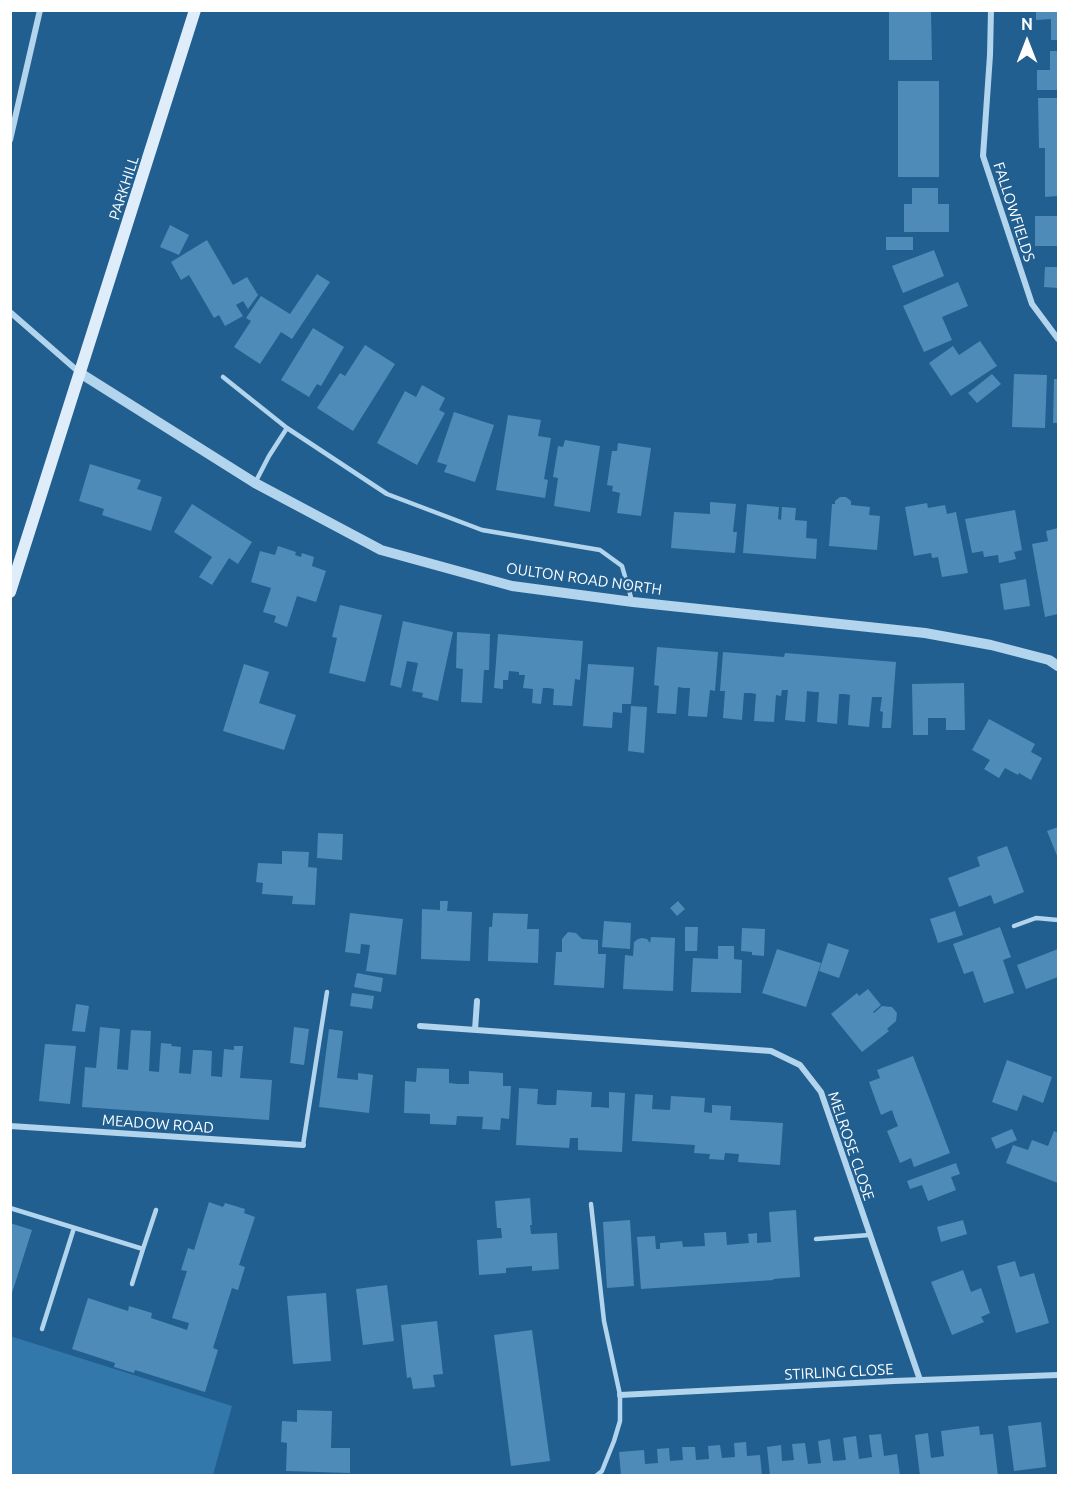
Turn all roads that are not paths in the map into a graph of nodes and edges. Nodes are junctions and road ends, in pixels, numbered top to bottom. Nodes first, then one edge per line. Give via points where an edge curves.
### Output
1 (40, 10) edge
2 (195, 10) edge
3 (991, 10) edge
4 (10, 140) edge
5 (10, 312) edge
6 (1059, 339) edge
7 (80, 373) junction
8 (224, 377) dead end
9 (286, 428) junction
10 (255, 483) junction
11 (10, 592) edge
12 (633, 602) junction
13 (1059, 666) edge
14 (1059, 920) edge
15 (1014, 926) dead end
16 (327, 992) dead end
17 (477, 1001) dead end
18 (420, 1026) dead end
19 (475, 1030) junction
20 (10, 1126) edge
21 (303, 1145) joint
22 (591, 1204) dead end
23 (10, 1208) edge
24 (156, 1210) dead end
25 (74, 1228) junction
26 (869, 1235) junction
27 (816, 1239) dead end
28 (143, 1249) junction
29 (132, 1284) dead end
30 (42, 1329) dead end
31 (1059, 1375) edge
32 (920, 1380) junction
33 (620, 1395) junction
34 (596, 1476) edge

1 - 4 street
2 - 7 main road, PARKHILL
3 - 6 street, FALLOWFIELDS via 983,156 1032,304
5 - 7 street
7 - 10 street, OULTON ROAD NORTH
7 - 11 main road, PARKHILL
8 - 9 lane
9 - 10 lane
9 - 12 lane via 387,494 482,530 600,550 622,566
10 - 12 street, OULTON ROAD NORTH via 381,550 512,586
12 - 13 street, OULTON ROAD NORTH via 925,633 1000,647
14 - 15 lane via 1036,918
16 - 21 lane
17 - 19 street
18 - 19 street, MELROSE CLOSE
19 - 26 street, MELROSE CLOSE via 771,1051 800,1065 820,1092
20 - 21 street, MEADOW ROAD
22 - 33 lane via 604,1321
23 - 25 lane
24 - 28 lane
25 - 28 lane
25 - 30 lane
26 - 27 lane
26 - 32 street, MELROSE CLOSE
28 - 29 lane
31 - 32 street, STIRLING CLOSE
32 - 33 street, STIRLING CLOSE
33 - 34 lane via 620,1420 614,1441 602,1471

